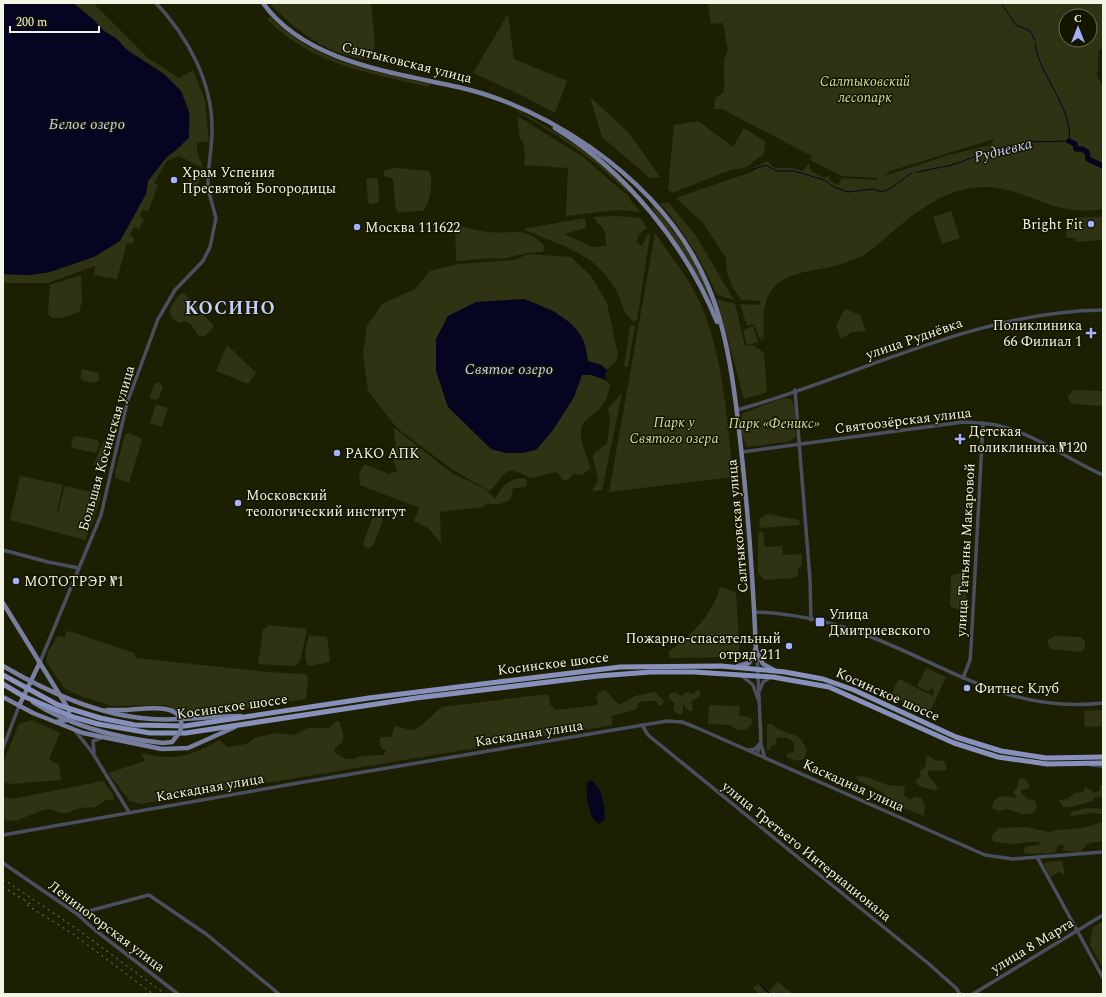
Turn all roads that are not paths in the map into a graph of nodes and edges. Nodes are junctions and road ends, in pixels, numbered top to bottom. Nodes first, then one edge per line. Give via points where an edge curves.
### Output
1 (156, 3) edge
2 (263, 3) edge
3 (514, 103) junction
4 (1103, 310) edge
5 (722, 335) junction
6 (795, 390) junction
7 (737, 410) junction
8 (983, 422) junction
9 (800, 444) junction
10 (742, 452) junction
11 (1103, 475) edge
12 (3, 550) edge
13 (79, 568) junction
14 (3, 603) edge
15 (754, 612) junction
16 (811, 620) junction
17 (756, 650) junction
18 (40, 662) junction
19 (3, 666) edge
20 (732, 667) junction
21 (756, 669) junction
22 (779, 672) junction
23 (731, 673) junction
24 (3, 675) edge
25 (757, 676) junction
26 (772, 677) junction
27 (963, 678) junction
28 (31, 682) junction
29 (3, 684) edge
30 (61, 695) junction
31 (23, 696) junction
32 (3, 697) edge
33 (759, 699) junction
34 (1103, 703) edge
35 (19, 706) junction
36 (99, 709) junction
37 (260, 715) junction
38 (55, 722) junction
39 (244, 724) junction
40 (642, 725) junction
41 (70, 728) junction
42 (106, 738) junction
43 (760, 742) junction
44 (3, 748) edge
45 (747, 750) junction
46 (757, 754) junction
47 (94, 756) junction
48 (1102, 757) edge
49 (765, 758) junction
50 (1103, 763) edge
51 (1082, 765) junction
52 (1103, 766) edge
53 (129, 812) junction
54 (3, 835) edge
55 (1103, 852) edge
56 (1037, 857) junction
57 (3, 863) edge
58 (77, 914) junction
59 (1103, 915) edge
60 (1077, 930) junction
61 (1103, 978) edge
62 (178, 994) edge
63 (279, 994) edge
64 (960, 994) edge
65 (973, 994) edge

1 - 13 street, Большая Косинская улица via 169,17 191,50 208,93 212,132 208,189 215,211 215,224 210,247 203,261 175,290 158,319 127,403 102,514
2 - 3 main road, Салтыковская улица via 283,24 332,55 369,67 491,95
3 - 5 main road, Салтыковская улица via 565,134 602,161 634,192 688,264 713,311
3 - 5 main road, Салтыковская улица via 567,132 602,156 640,186 656,203 675,227 702,273 716,308
4 - 6 street, улица Руднёвка via 1036,316 980,327
5 - 7 main road, Салтыковская улица
6 - 7 street, улица Руднёвка
6 - 9 street
7 - 10 main road, Салтыковская улица
8 - 9 street, Святоозёрская улица via 963,422
8 - 11 street, Святоозёрская улица via 1022,434
8 - 27 street, улица Татьяны Макаровой via 971,648 970,660
9 - 10 street, Святоозёрская улица
9 - 16 street
10 - 15 main road, Салтыковская улица
12 - 13 street
13 - 18 street, Большая Косинская улица
14 - 18 main road
15 - 16 street
15 - 17 main road, Салтыковская улица
16 - 27 street via 863,633
17 - 20 main road via 749,663
17 - 21 street, Салтыковская улица
17 - 22 main road via 763,664
18 - 28 main road
18 - 30 main road
19 - 28 main road
20 - 21 highway, Косинское шоссе
20 - 37 highway, Косинское шоссе via 620,667 369,698
21 - 22 highway, Косинское шоссе
21 - 25 street, Салтыковская улица
22 - 48 highway, Косинское шоссе via 837,684 956,737 988,748 1046,758
23 - 25 highway, Косинское шоссе
23 - 33 street via 750,681
23 - 39 highway, Косинское шоссе via 668,671 619,674 416,698
24 - 37 highway, Косинское шоссе, bridge via 58,705 100,718 135,725 202,725
25 - 26 highway, Косинское шоссе
25 - 33 street, Салтыковская улица
26 - 33 street via 762,684
26 - 51 highway, Косинское шоссе via 836,689 954,743 988,754 1037,763
27 - 34 street via 1033,702
28 - 30 main road
28 - 35 main road
29 - 31 highway, Косинское шоссе
30 - 36 main road
30 - 38 main road via 70,710 69,716 67,720
31 - 36 main road, bridge via 64,719 97,731 163,743 172,742 180,732 180,720 170,709
31 - 39 highway, Косинское шоссе, bridge via 73,718 133,731 164,734
32 - 35 main road
33 - 43 street, Салтыковская улица
35 - 38 main road
35 - 44 street
36 - 37 main road via 126,716 163,720
38 - 41 main road
39 - 42 main road via 194,746 175,750
40 - 45 street, Каскадная улица via 667,721 682,722
40 - 53 street, Каскадная улица
40 - 64 street, улица Третьего Интернационала via 648,735 929,964
41 - 42 main road
41 - 47 street via 80,735
42 - 47 street via 92,741
43 - 45 street via 754,749
43 - 46 street, Салтыковская улица
43 - 49 street
45 - 46 street, Каскадная улица
46 - 49 street, Каскадная улица
47 - 53 street
49 - 56 street, Каскадная улица via 985,855 1013,859
50 - 51 highway, Косинское шоссе
51 - 52 street
53 - 54 street, Каскадная улица
55 - 56 street, Каскадная улица
56 - 60 street
57 - 58 street, Лениногорская улица
58 - 62 street, Лениногорская улица
58 - 63 street via 149,895 206,934
59 - 60 street, улица 8 Марта
60 - 61 street
60 - 65 street, улица 8 Марта

